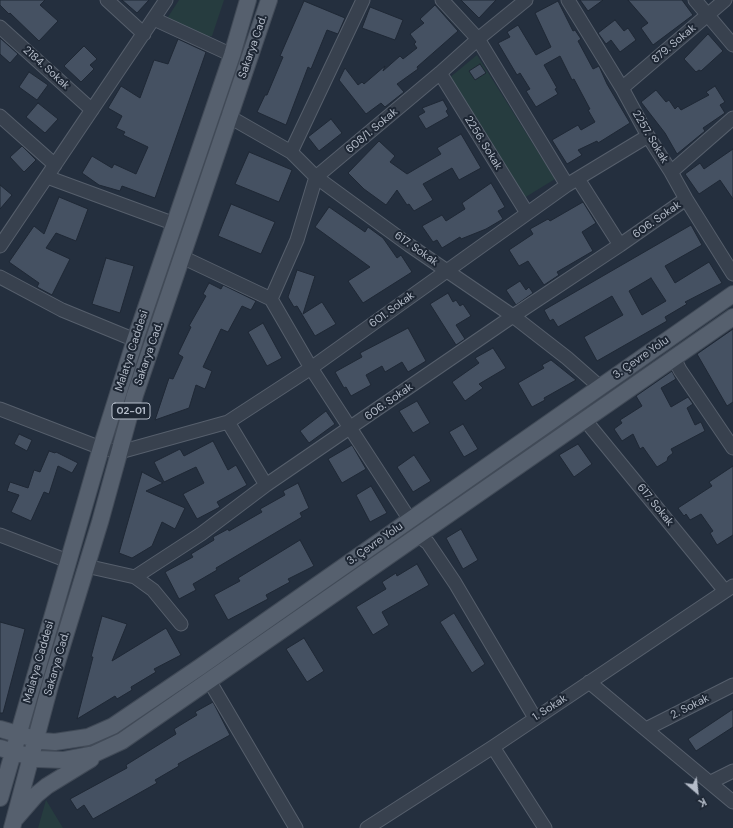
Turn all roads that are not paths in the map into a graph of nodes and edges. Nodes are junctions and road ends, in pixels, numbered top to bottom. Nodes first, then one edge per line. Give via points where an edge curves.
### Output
1 (107, 0) edge
2 (248, 0) edge
3 (269, 0) edge
4 (363, 0) edge
5 (442, 0) edge
6 (526, 0) edge
7 (568, 0) edge
8 (695, 0) edge
9 (725, 0) edge
10 (165, 1) edge
11 (708, 15) junction
12 (154, 19) junction
13 (0, 26) edge
14 (144, 34) junction
15 (478, 38) junction
16 (733, 45) edge
17 (232, 55) junction
18 (440, 73) junction
19 (622, 88) junction
20 (92, 110) junction
21 (0, 116) edge
22 (228, 116) junction
23 (733, 118) edge
24 (648, 136) junction
25 (291, 152) junction
26 (55, 165) junction
27 (671, 172) junction
28 (47, 177) junction
29 (316, 177) junction
30 (573, 182) junction
31 (686, 199) junction
32 (527, 213) junction
33 (175, 224) junction
34 (1, 244) edge
35 (620, 246) junction
36 (182, 257) junction
37 (447, 271) junction
38 (733, 274) edge
39 (0, 277) edge
40 (733, 294) edge
41 (271, 299) junction
42 (513, 316) junction
43 (733, 317) edge
44 (135, 340) junction
45 (674, 358) junction
46 (311, 368) junction
47 (600, 387) junction
48 (0, 410) edge
49 (585, 420) junction
50 (228, 422) junction
51 (350, 429) junction
52 (101, 448) junction
53 (733, 448) edge
54 (120, 452) junction
55 (266, 486) junction
56 (410, 520) junction
57 (0, 535) edge
58 (419, 536) junction
59 (68, 561) junction
60 (86, 566) junction
61 (135, 577) junction
62 (729, 588) edge
63 (181, 624) dead end
64 (210, 682) junction
65 (589, 682) junction
66 (733, 685) edge
67 (534, 718) junction
68 (0, 729) edge
69 (646, 729) junction
70 (18, 734) junction
71 (36, 739) junction
72 (493, 747) junction
73 (108, 749) junction
74 (7, 750) edge
75 (31, 757) junction
76 (733, 770) edge
77 (4, 774) edge
78 (711, 782) junction
79 (0, 798) edge
80 (733, 802) edge
81 (12, 825) edge
82 (296, 828) edge
83 (367, 828) edge
84 (545, 828) edge

1 - 14 street
2 - 17 main road, Malatya Caddesi
3 - 22 main road, Sakarya Cad. / 02-01
4 - 25 street
5 - 15 street
6 - 15 street, 608/1. Sokak
7 - 19 street, 2257. Sokak
8 - 11 street
9 - 11 street, 879. Sokak
10 - 12 street
11 - 16 street
11 - 19 street, 879. Sokak
12 - 14 street
12 - 17 street
13 - 20 street, 2184. Sokak
14 - 20 street
15 - 18 street, 608/1. Sokak
15 - 30 street
17 - 33 main road, Malatya Caddesi
18 - 29 street, 608/1. Sokak
18 - 32 street, 2256. Sokak
19 - 24 street, 2257. Sokak
20 - 26 street
21 - 26 street
22 - 25 street, 617. Sokak
22 - 36 main road, Sakarya Cad. / 02-01
23 - 27 street
24 - 27 street, 2257. Sokak
24 - 30 street, 601. Sokak
25 - 29 street, 617. Sokak
26 - 28 street
27 - 31 street, 2257. Sokak
28 - 33 street
28 - 34 street
29 - 37 street, 617. Sokak
29 - 41 street via 297,240
30 - 32 street, 601. Sokak
30 - 35 street
31 - 35 street, 606. Sokak
31 - 38 street, 2257. Sokak
32 - 37 street, 601. Sokak
33 - 44 main road, Malatya Caddesi
35 - 42 street, 606. Sokak
36 - 41 street
36 - 54 main road, Sakarya Cad. / 02-01 via 135,395
37 - 42 street, 617. Sokak
37 - 46 street, 601. Sokak
39 - 44 street via 62,310
40 - 47 main road, 3. Çevre Yolu
41 - 46 street
42 - 47 street, 617. Sokak
42 - 51 street, 606. Sokak
43 - 45 main road, 3. Çevre Yolu
44 - 52 main road, Malatya Caddesi
45 - 49 main road, 3. Çevre Yolu
45 - 53 street
46 - 50 street, 601. Sokak
46 - 51 street
47 - 56 main road, 3. Çevre Yolu
48 - 52 street
49 - 58 main road, 3. Çevre Yolu
49 - 62 street, 617. Sokak
50 - 54 street, 601. Sokak
50 - 55 street
51 - 55 street, 606. Sokak
51 - 56 street
52 - 54 street
52 - 59 main road, Malatya Caddesi
54 - 60 main road, Sakarya Cad. / 02-01
55 - 61 street, 606. Sokak via 201,534
56 - 71 main road, 3. Çevre Yolu via 113,726 75,740 55,742
57 - 59 street
58 - 64 main road, 3. Çevre Yolu
58 - 67 street via 428,543 455,583
59 - 70 main road, Malatya Caddesi
60 - 61 street
60 - 71 main road, Sakarya Cad. / 02-01
61 - 63 street via 153,590
62 - 65 street, 1. Sokak
64 - 73 main road, 3. Çevre Yolu
64 - 82 street
65 - 67 street, 1. Sokak
65 - 69 street
66 - 69 street, 2. Sokak
67 - 72 street, 1. Sokak
68 - 70 main road, 3. Çevre Yolu
69 - 78 street
70 - 71 main road, 3. Çevre Yolu
70 - 74 main road, Malatya Caddesi
71 - 75 main road, Sakarya Cad. / 02-01
72 - 83 street, 1. Sokak
72 - 84 street
73 - 75 main road, 3. Çevre Yolu via 70,759 47,760
73 - 81 main road via 47,786 36,795
74 - 75 main road, 3. Çevre Yolu
74 - 77 main road, Malatya Caddesi
75 - 81 main road, Sakarya Cad. / 02-01
76 - 78 street
77 - 79 main road, Malatya Caddesi
78 - 80 street

